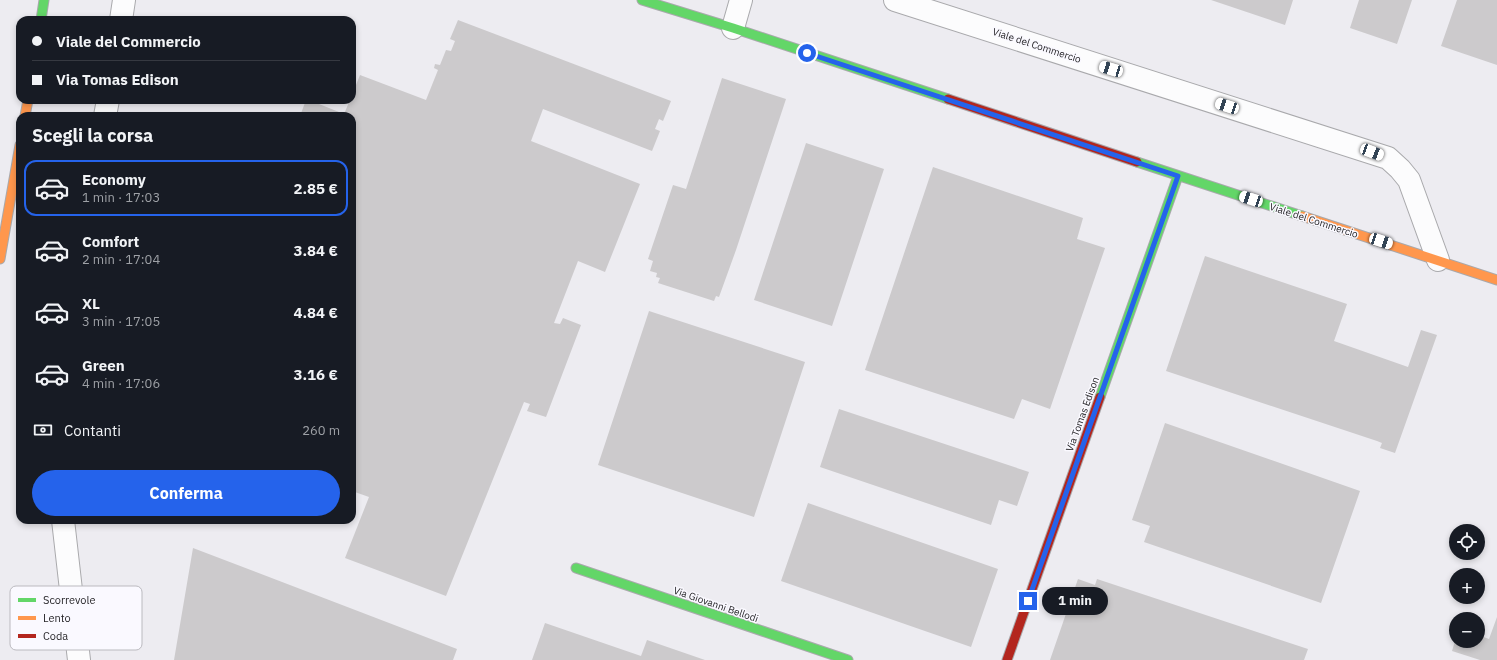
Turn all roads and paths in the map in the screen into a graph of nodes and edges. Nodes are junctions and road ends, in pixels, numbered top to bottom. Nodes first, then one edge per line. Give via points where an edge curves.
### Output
1 (44, 0) edge
2 (124, 0) edge
3 (642, 0) edge
4 (741, 0) edge
5 (895, 0) edge
6 (42, 16) edge
7 (122, 16) edge
8 (733, 28) junction
9 (16, 168) edge
10 (1178, 176) junction
11 (0, 259) edge
12 (1438, 260) junction
13 (1497, 280) edge
14 (63, 524) edge
15 (576, 568) dead end
16 (71, 586) edge
17 (79, 650) edge
18 (80, 660) edge
19 (848, 660) edge
20 (1007, 660) edge

1 - 6 main road
2 - 7 street
3 - 8 main road, Viale del Commercio
4 - 8 street
5 - 12 street, Viale del Commercio via 1388,158 1409,180
8 - 10 main road, Viale del Commercio
9 - 11 main road
10 - 12 main road, Viale del Commercio
10 - 20 main road, Via Tomas Edison
12 - 13 main road, Viale del Commercio
14 - 16 street
15 - 19 main road, Via Giovanni Bellodi
17 - 18 street

